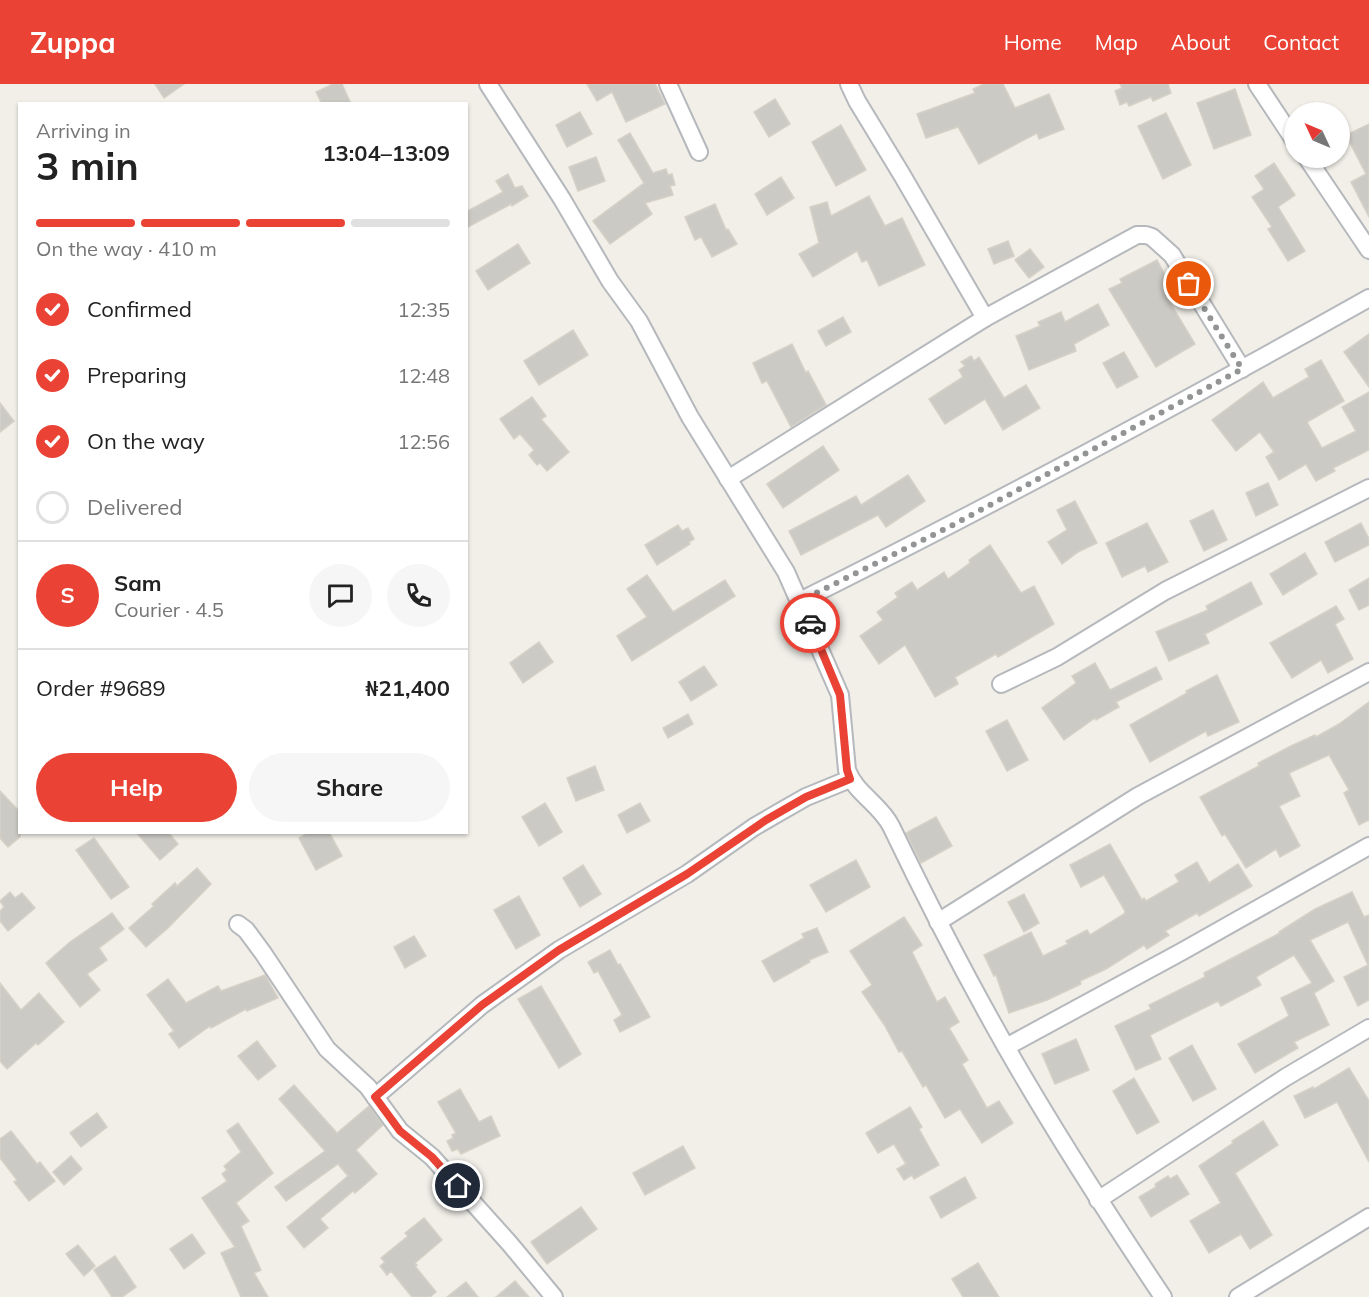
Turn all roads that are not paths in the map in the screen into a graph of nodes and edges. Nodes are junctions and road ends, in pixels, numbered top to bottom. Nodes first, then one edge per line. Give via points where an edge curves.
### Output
1 (488, 84) edge
2 (668, 84) edge
3 (849, 84) edge
4 (1257, 84) edge
5 (1284, 125) edge
6 (699, 152) dead end
7 (1313, 168) edge
8 (1369, 250) edge
9 (1369, 298) edge
10 (984, 318) junction
11 (1242, 369) junction
12 (728, 479) junction
13 (1369, 488) edge
14 (800, 601) junction
15 (1369, 672) edge
16 (1001, 684) dead end
17 (850, 779) junction
18 (1369, 846) edge
19 (938, 922) junction
20 (238, 924) dead end
21 (1369, 1028) edge
22 (1006, 1047) junction
23 (375, 1097) junction
24 (1098, 1200) junction
25 (1369, 1217) edge
26 (554, 1297) edge
27 (1163, 1297) edge
28 (1238, 1297) edge

1 - 12 street via 639,321
2 - 6 street
3 - 10 street
4 - 5 street
7 - 8 street
9 - 11 street
10 - 11 street via 1137,235 1146,234 1172,255
10 - 12 street
11 - 14 street via 951,526
12 - 14 street
13 - 16 street via 1165,591 1057,657
14 - 17 street via 840,695
15 - 19 street via 1138,796
17 - 19 street via 889,823
17 - 23 street via 806,797 754,827 687,874 559,950 482,1005
18 - 22 street
19 - 22 street
20 - 23 street via 263,953 327,1049
21 - 24 street via 1286,1077
22 - 24 street
23 - 26 street via 400,1131 432,1157
24 - 27 street
25 - 28 street

